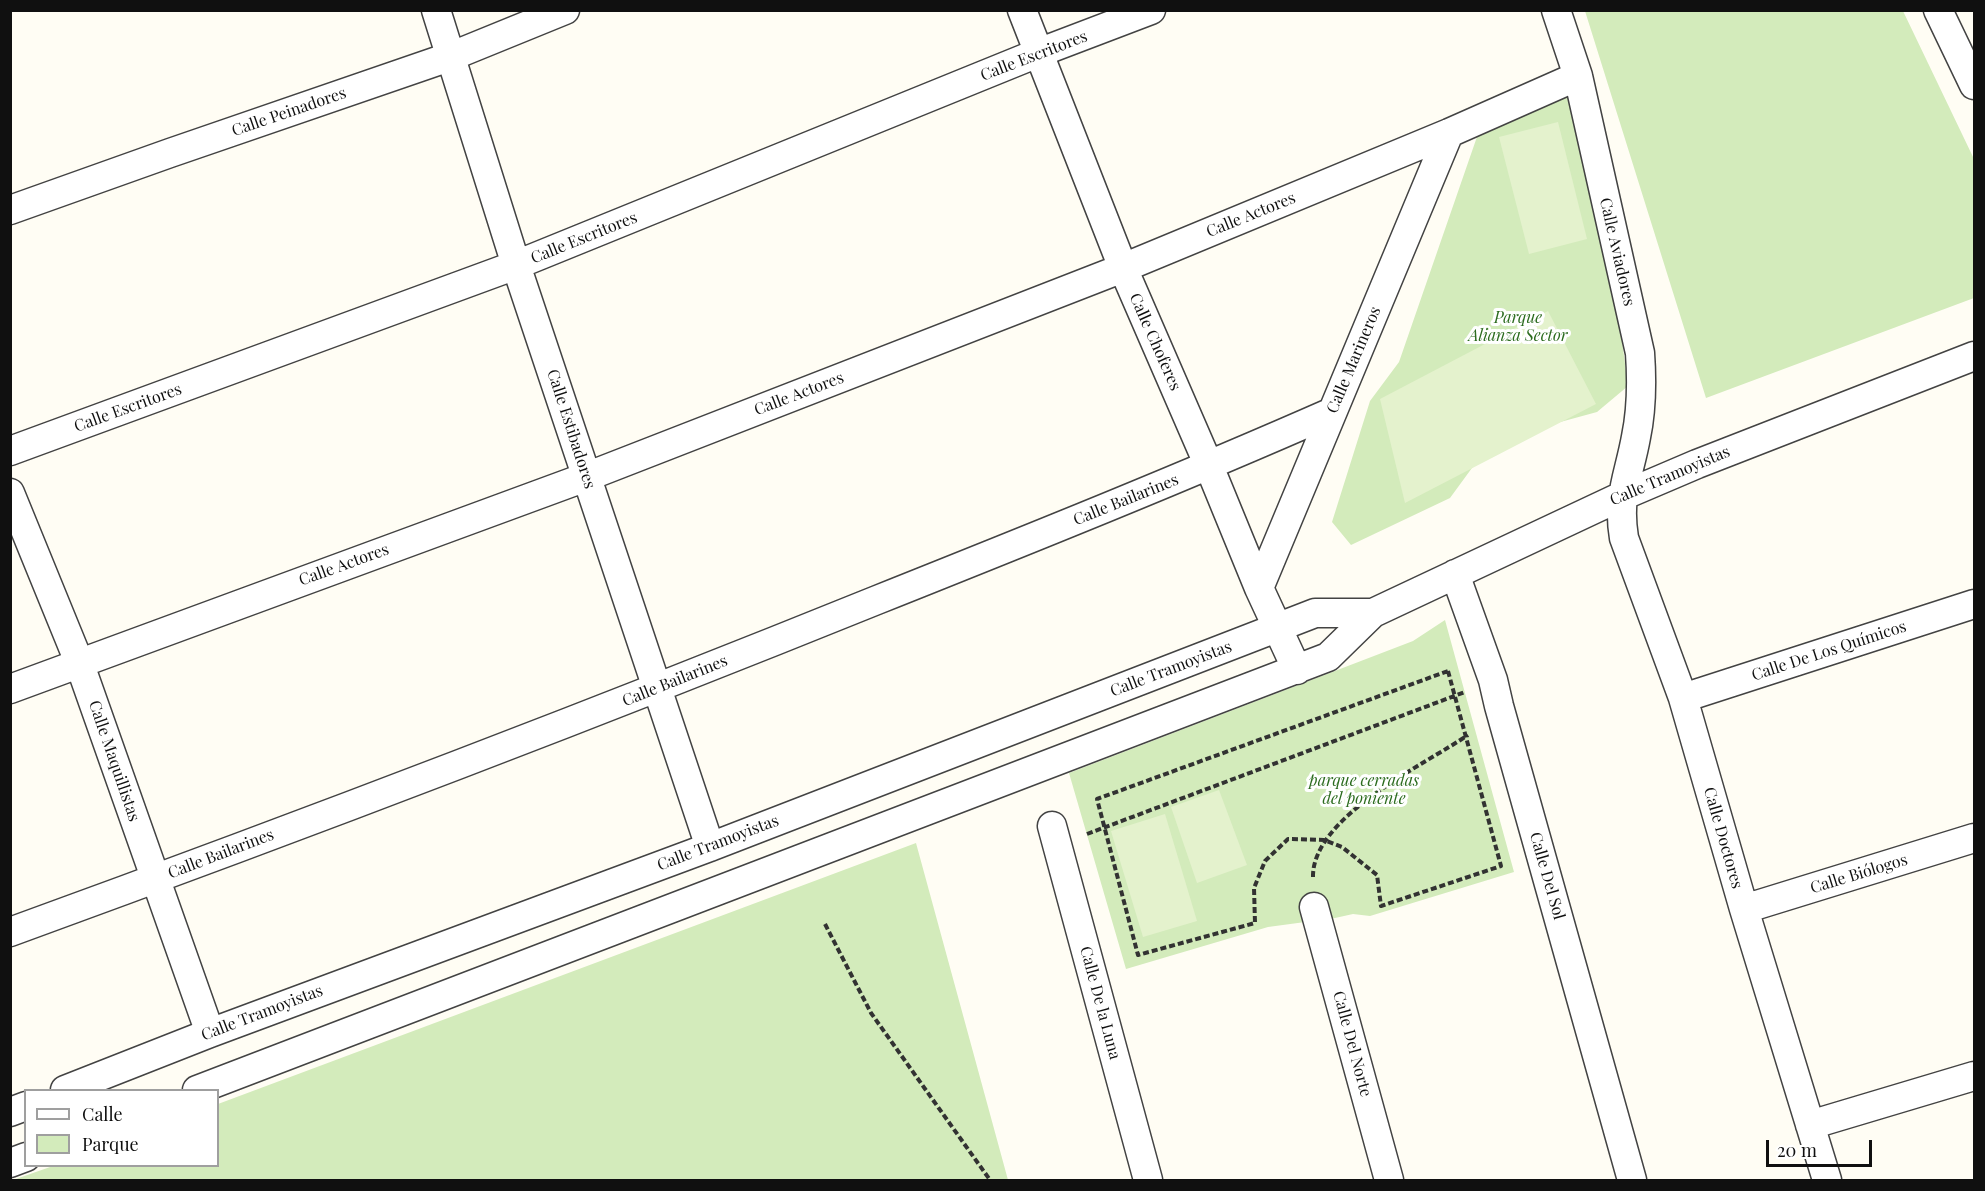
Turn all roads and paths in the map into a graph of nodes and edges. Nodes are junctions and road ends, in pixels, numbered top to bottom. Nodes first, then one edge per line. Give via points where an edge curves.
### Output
1 (436, 10) edge
2 (565, 10) edge
3 (1022, 10) edge
4 (1151, 10) edge
5 (1556, 10) edge
6 (1938, 10) edge
7 (1038, 53) junction
8 (452, 56) junction
9 (1578, 76) junction
10 (1974, 85) edge
11 (1449, 133) junction
12 (10, 210) edge
13 (516, 265) junction
14 (1123, 268) junction
15 (1974, 356) edge
16 (1332, 412) junction
17 (10, 451) edge
18 (1209, 466) junction
19 (586, 477) junction
20 (10, 493) edge
21 (1622, 496) junction
22 (1455, 574) junction
23 (1259, 588) junction
24 (1974, 604) edge
25 (1373, 613) junction
26 (1278, 628) junction
27 (79, 662) junction
28 (1297, 670) junction
29 (10, 689) edge
30 (657, 689) junction
31 (1496, 693) junction
32 (1455, 696) junction
33 (1683, 698) junction
34 (1467, 735) junction
35 (1104, 827) junction
36 (1055, 836) joint
37 (1974, 838) edge
38 (1324, 840) junction
39 (710, 846) junction
40 (155, 879) junction
41 (1314, 907) joint
42 (1744, 909) junction
43 (825, 924) dead end
44 (10, 932) edge
45 (210, 1032) junction
46 (1974, 1076) edge
47 (68, 1089) edge
48 (200, 1089) edge
49 (1810, 1125) junction
50 (990, 1180) edge
51 (1148, 1180) edge
52 (1389, 1180) edge
53 (1632, 1180) edge
54 (1827, 1180) edge

1 - 8 street, Calle Estibadores
2 - 8 street, Calle Peinadores
3 - 7 street, Calle Choferes
4 - 7 street, Calle Escritores
5 - 9 street, Calle Aviadores
6 - 10 street
7 - 13 street, Calle Escritores
7 - 14 street, Calle Choferes
8 - 12 street, Calle Peinadores
8 - 13 street, Calle Estibadores
9 - 11 street, Calle Actores
9 - 21 street, Calle Aviadores via 1640,353 1642,392
11 - 14 street, Calle Actores
11 - 16 street, Calle Marineros
13 - 17 street, Calle Escritores
13 - 19 street, Calle Estibadores
14 - 18 street, Calle Choferes
14 - 19 street, Calle Actores
15 - 21 street, Calle Tramoyistas
16 - 18 street, Calle Bailarines
16 - 23 street, Calle Marineros
18 - 23 street, Calle Choferes
18 - 30 street, Calle Bailarines
19 - 27 street, Calle Actores
19 - 30 street, Calle Estibadores
20 - 27 street, Calle Maquillistas
21 - 22 street, Calle Tramoyistas
21 - 33 street, Calle Doctores via 1620,518 1624,538
22 - 25 street, Calle Tramoyistas
22 - 31 street, Calle Del Sol
23 - 26 street, Calle Choferes
24 - 33 street, Calle De Los Químicos
25 - 26 street, Calle Tramoyistas via 1315,613
25 - 28 street, Calle Tramoyistas via 1328,657
26 - 28 street, Calle Choferes
26 - 39 street, Calle Tramoyistas
27 - 29 street, Calle Actores
27 - 40 street, Calle Maquillistas
28 - 48 street, Calle Tramoyistas
30 - 39 street, Calle Estibadores
30 - 40 street, Calle Bailarines
31 - 32 path
31 - 34 path
31 - 53 street, Calle Del Sol
32 - 34 path
32 - 35 path
32 - 35 path via 1448,671 1097,799
33 - 42 street, Calle Doctores
34 - 38 path via 1343,817
34 - 38 path via 1501,866 1382,906 1377,875 1342,847
35 - 36 path
35 - 38 path via 1138,955 1255,923 1254,888 1265,861 1288,839
36 - 51 street, Calle De la Luna
37 - 42 street, Calle Biólogos
38 - 41 path via 1313,869
39 - 45 street, Calle Tramoyistas
40 - 44 street, Calle Bailarines
40 - 45 street, Calle Maquillistas
41 - 52 street, Calle Del Norte
42 - 49 street, Calle Doctores
43 - 50 path via 871,1013
45 - 47 street, Calle Tramoyistas
46 - 49 street
49 - 54 street, Calle Doctores

